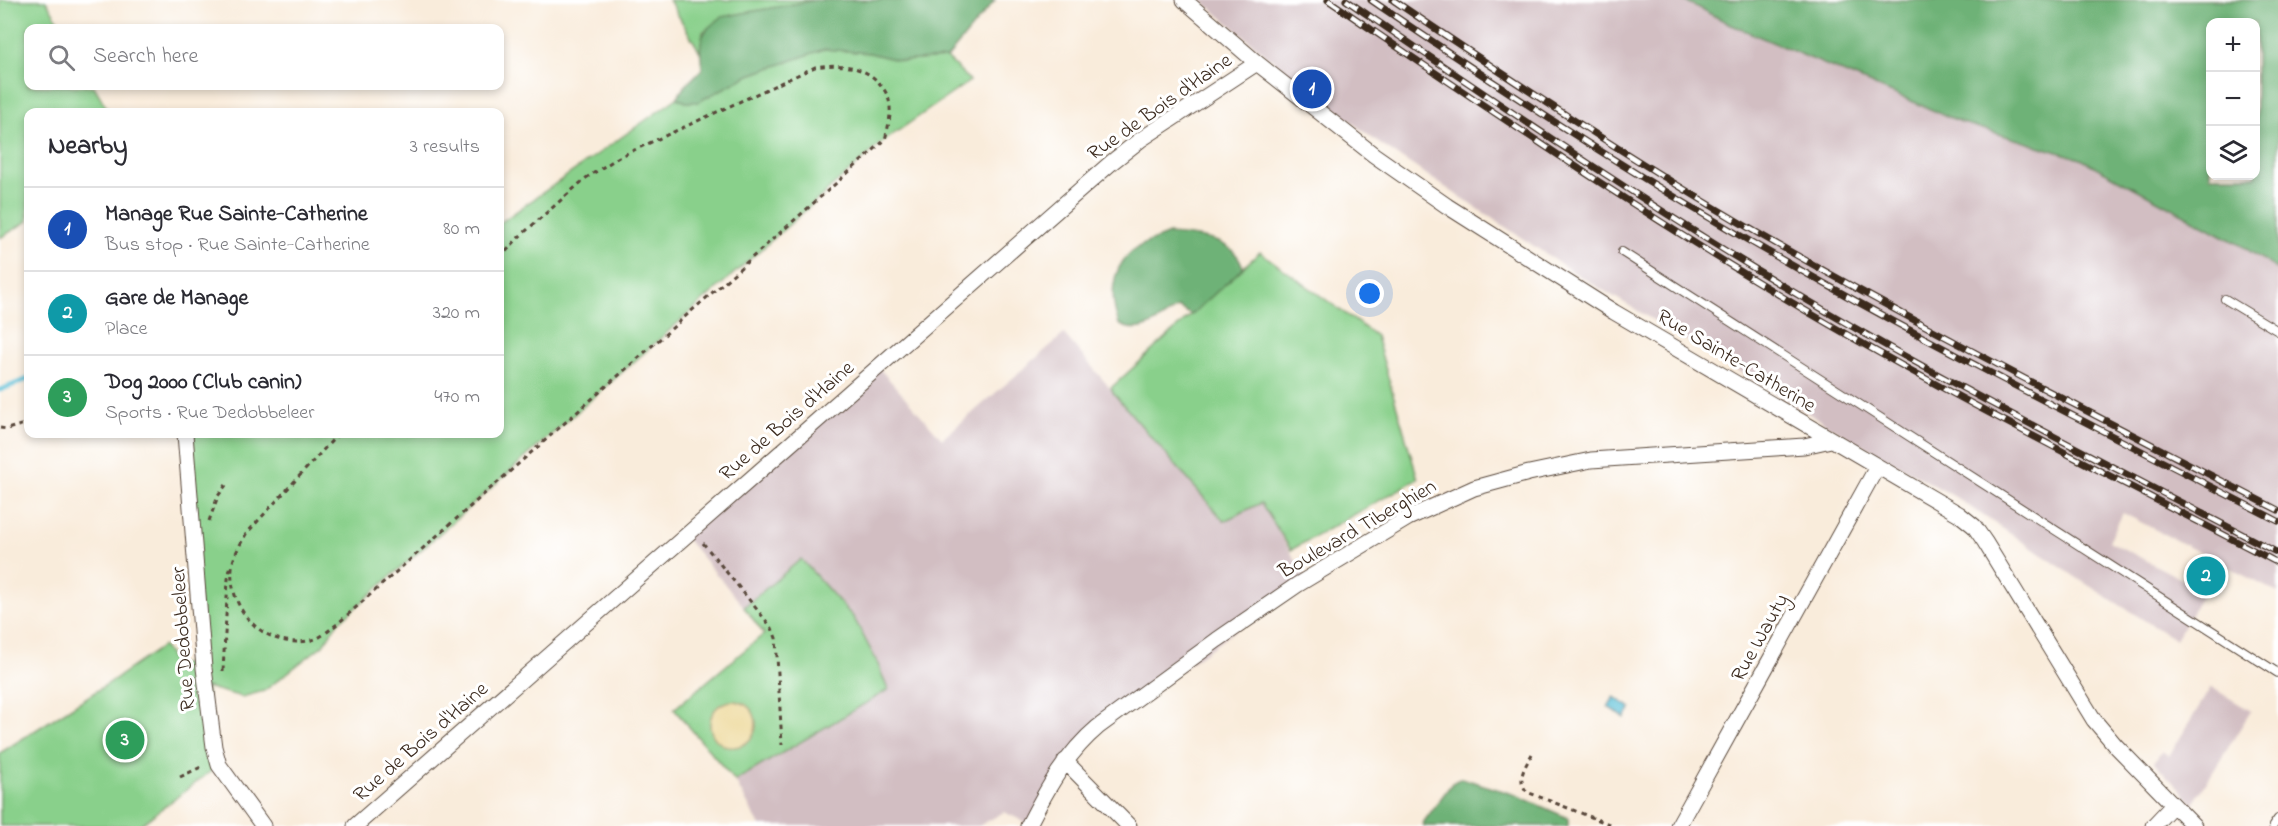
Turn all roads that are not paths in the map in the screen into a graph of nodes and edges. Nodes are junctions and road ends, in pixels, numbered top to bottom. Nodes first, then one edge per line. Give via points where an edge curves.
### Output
1 (1184, 0) edge
2 (1257, 63) junction
3 (1622, 252) dead end
4 (2225, 299) dead end
5 (2278, 331) edge
6 (185, 438) edge
7 (1831, 440) junction
8 (1877, 467) junction
9 (2278, 673) edge
10 (1065, 761) junction
11 (2173, 805) junction
12 (2278, 819) edge
13 (263, 826) edge
14 (355, 826) edge
15 (1028, 826) edge
16 (1129, 826) edge
17 (1678, 826) edge
18 (2153, 826) edge
19 (2194, 826) edge
20 (2273, 826) edge

1 - 2 street, Rue Sainte-Catherine
2 - 7 street, Rue Sainte-Catherine via 1374,155 1447,206 1614,312
2 - 14 street, Rue de Bois d'Haine via 1112,162
3 - 9 lane
4 - 5 lane
6 - 13 street, Rue Dedobbeleer via 209,721 217,760
7 - 8 street, Rue Sainte-Catherine
7 - 10 street, Boulevard Tiberghien via 1804,446 1591,460 1503,479 1443,500 1307,579 1217,640 1098,727
8 - 11 street, Rue Sainte-Catherine via 1974,526 2094,720
8 - 17 street, Rue Wauty
10 - 15 street, Boulevard Tiberghien
10 - 16 street
11 - 18 street
11 - 19 street, Rue Sainte-Catherine
12 - 20 lane

